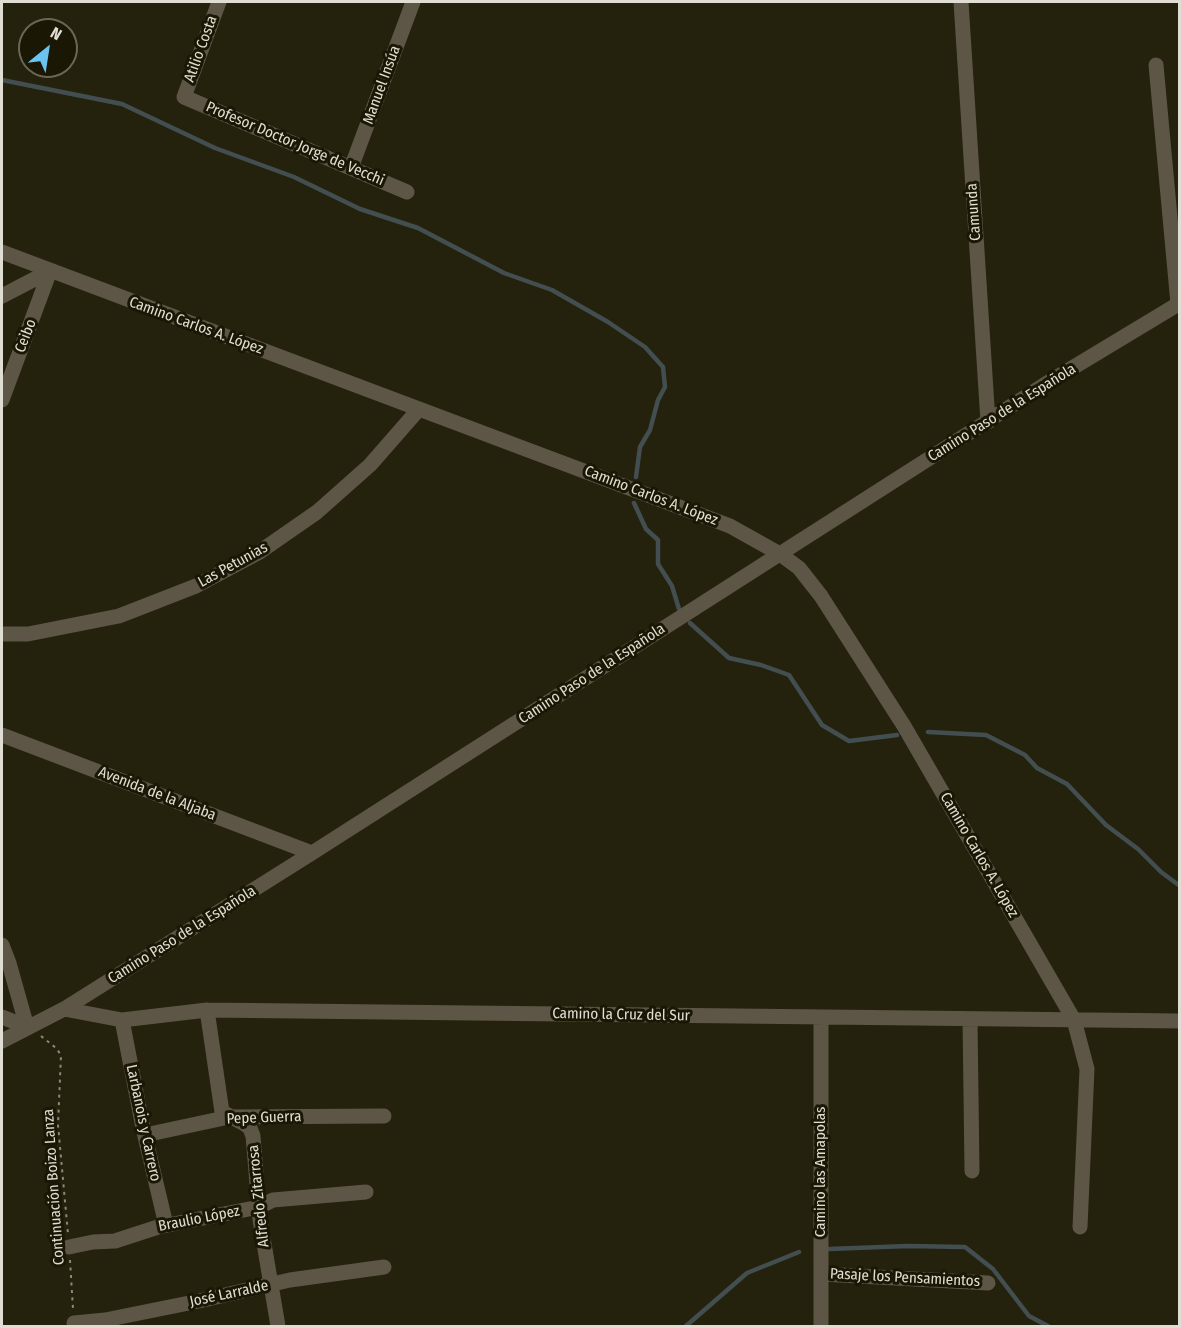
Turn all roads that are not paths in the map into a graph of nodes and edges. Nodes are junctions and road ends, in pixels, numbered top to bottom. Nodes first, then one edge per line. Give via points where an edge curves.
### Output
1 (219, 2) edge
2 (413, 2) edge
3 (961, 2) edge
4 (1156, 65) dead end
5 (184, 97) joint
6 (351, 168) junction
7 (407, 192) dead end
8 (2, 252) edge
9 (50, 271) junction
10 (2, 296) edge
11 (1179, 304) edge
12 (2, 400) edge
13 (419, 409) junction
14 (988, 422) junction
15 (780, 554) junction
16 (2, 634) edge
17 (2, 735) edge
18 (312, 853) junction
19 (2, 945) edge
20 (64, 1009) junction
21 (207, 1010) junction
22 (2, 1017) edge
23 (821, 1017) junction
24 (970, 1019) junction
25 (122, 1020) junction
26 (1074, 1020) junction
27 (1179, 1021) edge
28 (27, 1027) junction
29 (2, 1041) edge
30 (384, 1116) dead end
31 (229, 1117) junction
32 (145, 1135) junction
33 (972, 1171) dead end
34 (366, 1192) dead end
35 (259, 1207) junction
36 (166, 1225) junction
37 (1080, 1227) dead end
38 (69, 1248) road end
39 (384, 1267) dead end
40 (821, 1274) junction
41 (988, 1283) dead end
42 (270, 1286) junction
43 (74, 1323) road end
44 (278, 1326) edge
45 (821, 1326) edge

1 - 5 street, Atilio Costa
2 - 6 street, Manuel Insúa
3 - 14 street, Camunda
4 - 11 street
5 - 6 street, Profesor Doctor Jorge de Vecchi
6 - 7 street, Profesor Doctor Jorge de Vecchi
8 - 9 street, Camino Carlos A. López
9 - 10 street
9 - 12 street, Ceibo
9 - 13 street, Camino Carlos A. López
11 - 14 street, Camino Paso de la Española
13 - 15 street, Camino Carlos A. López via 730,526
13 - 16 street, Las Petunias via 370,465 317,512 258,553 195,586 119,616 28,634
14 - 15 street, Camino Paso de la Española
15 - 18 street, Camino Paso de la Española
15 - 26 street, Camino Carlos A. López via 799,568 821,596 904,726
17 - 18 street, Avenida de la Aljaba
18 - 20 street, Camino Paso de la Española
19 - 28 street
20 - 25 street, Camino la Cruz del Sur
20 - 28 street, Camino Paso de la Española
21 - 23 street, Camino la Cruz del Sur
21 - 25 street, Camino la Cruz del Sur
21 - 31 street via 222,1112
22 - 28 street
23 - 24 street, Camino la Cruz del Sur
23 - 40 street, Camino las Amapolas
24 - 26 street, Camino la Cruz del Sur
24 - 33 street
25 - 32 street, Larbanois y Carrero
26 - 27 street, Camino la Cruz del Sur
26 - 37 street, Camino Carlos A. López via 1087,1069
28 - 29 street, Camino Paso de la Española
30 - 31 street, Pepe Guerra
31 - 32 street, Pepe Guerra
31 - 35 street, Alfredo Zitarrosa via 250,1128 253,1136
32 - 36 street, Larbanois y Carrero
34 - 35 street, Braulio López via 273,1200
35 - 36 street, Braulio López
35 - 42 street, Alfredo Zitarrosa
36 - 38 street, Braulio López via 115,1241
39 - 42 street, José Larralde
40 - 41 street, Pasaje los Pensamientos
40 - 45 street, Camino las Amapolas
42 - 43 street, José Larralde
42 - 44 street, Alfredo Zitarrosa

